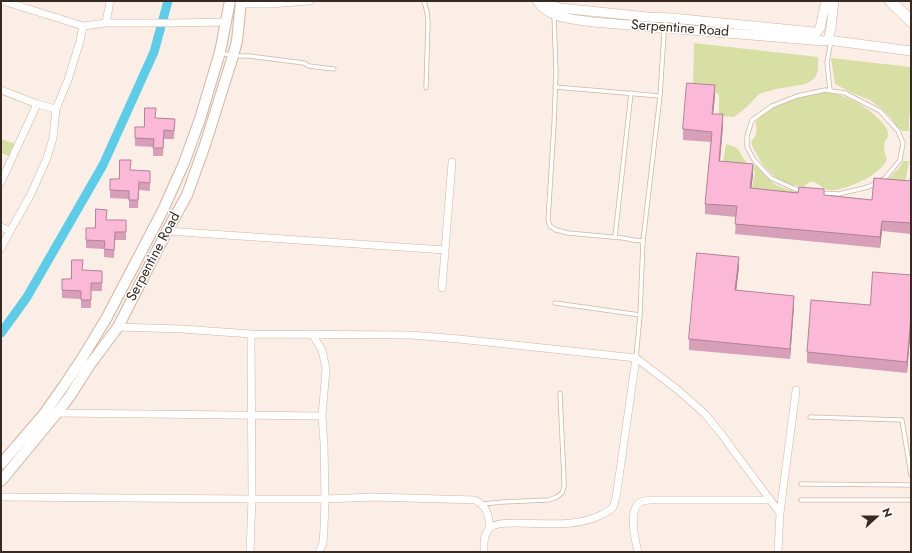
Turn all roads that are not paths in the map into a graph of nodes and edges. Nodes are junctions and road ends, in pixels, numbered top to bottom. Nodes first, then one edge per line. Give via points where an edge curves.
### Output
1 (2, 1) edge
2 (110, 1) edge
3 (230, 1) edge
4 (309, 1) edge
5 (424, 1) edge
6 (537, 1) edge
7 (826, 1) edge
8 (834, 1) edge
9 (890, 1) edge
10 (240, 3) edge
11 (19, 4) edge
12 (547, 4) edge
13 (554, 14) junction
14 (911, 21) edge
15 (226, 22) junction
16 (106, 23) junction
17 (665, 23) junction
18 (83, 26) junction
19 (830, 40) junction
20 (911, 51) edge
21 (220, 52) junction
22 (233, 56) junction
23 (334, 69) dead end
24 (555, 87) junction
25 (426, 88) dead end
26 (1, 90) edge
27 (830, 90) junction
28 (631, 93) junction
29 (207, 94) junction
30 (660, 96) junction
31 (220, 97) junction
32 (37, 104) junction
33 (56, 109) junction
34 (193, 140) junction
35 (205, 145) junction
36 (452, 162) dead end
37 (1, 182) edge
38 (1, 226) edge
39 (167, 230) junction
40 (10, 231) junction
41 (615, 237) junction
42 (643, 241) junction
43 (1, 248) edge
44 (444, 250) junction
45 (442, 288) dead end
46 (555, 304) dead end
47 (640, 315) junction
48 (118, 327) junction
49 (252, 334) junction
50 (312, 334) junction
51 (636, 358) junction
52 (796, 390) dead end
53 (560, 393) dead end
54 (57, 413) junction
55 (252, 416) junction
56 (322, 416) junction
57 (810, 417) dead end
58 (1, 464) edge
59 (911, 474) edge
60 (1, 481) edge
61 (801, 484) dead end
62 (911, 485) edge
63 (1, 497) edge
64 (252, 499) junction
65 (325, 499) junction
66 (770, 500) junction
67 (801, 500) dead end
68 (911, 500) edge
69 (482, 504) junction
70 (780, 513) junction
71 (490, 527) junction
72 (250, 552) edge
73 (319, 552) edge
74 (484, 552) edge
75 (638, 552) edge
76 (778, 552) edge

1 - 11 street
2 - 16 street
3 - 15 main road
4 - 10 street
5 - 25 lane via 428,23
6 - 12 street, Serpentine Road via 540,6
7 - 17 street via 817,32
8 - 19 street
9 - 14 highway
10 - 22 main road, Serpentine Road via 237,41
11 - 18 street
12 - 13 street, Serpentine Road via 547,11
12 - 17 street via 560,8 648,17
13 - 17 street, Serpentine Road via 593,22
13 - 24 lane
15 - 16 street
15 - 21 main road
16 - 18 street
17 - 19 street, Serpentine Road
17 - 30 lane
18 - 33 street via 68,80
19 - 20 street, Serpentine Road
19 - 27 lane via 827,63
21 - 22 lane
21 - 29 main road
22 - 23 lane via 304,63
22 - 31 main road, Serpentine Road
24 - 28 lane
24 - 41 lane via 548,220 550,226 568,233
26 - 32 street
27 - 27 lane via 845,93 880,111 898,131 903,143 900,160 885,178 868,187 839,194 795,189 772,178 754,160 746,147 752,120 772,106 797,96
28 - 30 lane
28 - 41 lane
29 - 31 main road
29 - 34 main road
30 - 42 lane
31 - 35 main road, Serpentine Road
32 - 33 street
32 - 37 street
33 - 40 street via 53,138 47,158 30,196
34 - 35 main road
34 - 58 main road via 168,200 106,319 58,396
35 - 39 main road, Serpentine Road via 187,195
36 - 44 street
38 - 40 street
39 - 44 street
39 - 48 main road, Serpentine Road
40 - 43 street
41 - 42 lane
42 - 47 lane
44 - 45 street
46 - 47 lane
47 - 51 lane
48 - 49 street
48 - 54 main road, Serpentine Road
49 - 50 street
49 - 55 street
50 - 51 street via 411,335
50 - 56 street via 322,350 326,369
51 - 66 street via 705,414
51 - 71 street via 613,507 588,521 557,524 509,523
52 - 70 street
53 - 69 lane via 564,480 562,493 548,500
54 - 55 street
54 - 60 main road, Serpentine Road
55 - 56 street
55 - 64 street
56 - 65 street
57 - 59 lane via 902,420
61 - 62 lane
63 - 64 street
64 - 65 street
64 - 72 street
65 - 69 street via 449,498 475,500
65 - 73 street via 323,536
66 - 70 street
66 - 75 street via 642,502 633,515
67 - 68 lane
69 - 71 street via 488,514
70 - 76 street
71 - 74 street via 484,535

